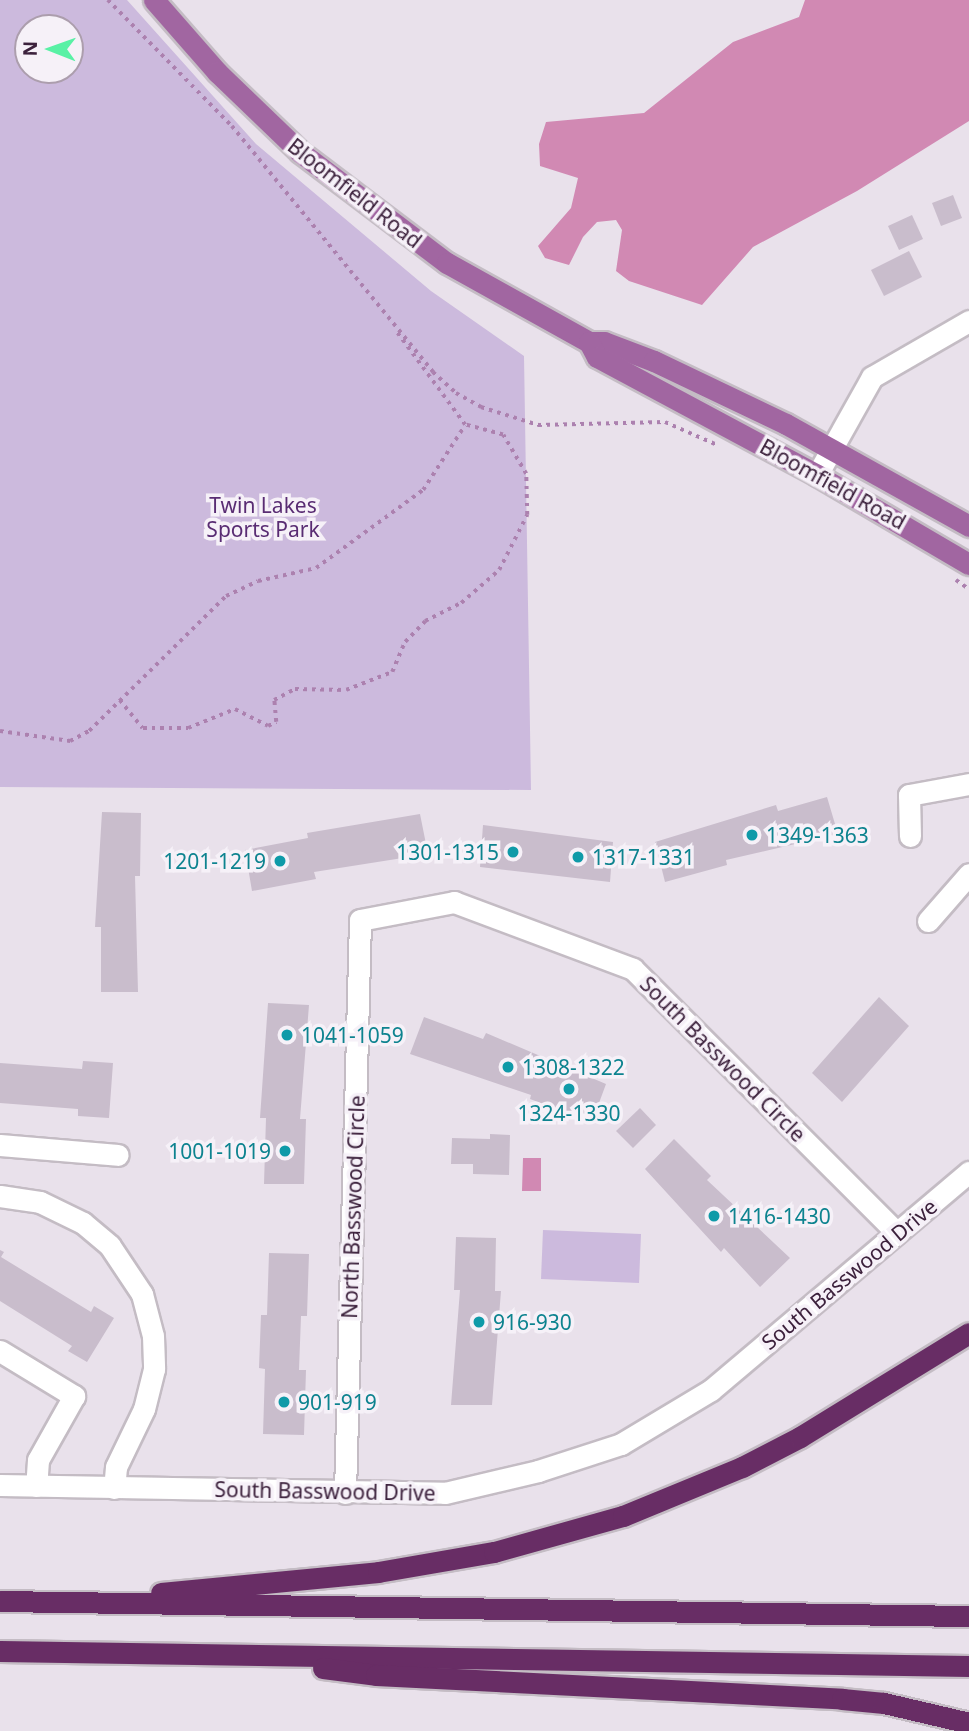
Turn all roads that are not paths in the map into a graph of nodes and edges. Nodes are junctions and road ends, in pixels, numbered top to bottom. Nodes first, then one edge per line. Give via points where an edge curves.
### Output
1 (154, 0) edge
2 (969, 321) edge
3 (589, 342) junction
4 (831, 448) junction
5 (817, 475) junction
6 (969, 526) edge
7 (969, 564) edge
8 (969, 784) edge
9 (910, 836) dead end
10 (969, 874) edge
11 (360, 920) joint
12 (928, 921) dead end
13 (0, 1145) edge
14 (118, 1155) dead end
15 (969, 1172) edge
16 (0, 1196) edge
17 (897, 1233) junction
18 (969, 1333) edge
19 (0, 1351) edge
20 (0, 1485) edge
21 (36, 1486) junction
22 (114, 1488) junction
23 (345, 1493) junction
24 (0, 1601) edge
25 (77, 1603) junction
26 (969, 1616) edge
27 (0, 1651) edge
28 (231, 1655) junction
29 (969, 1666) edge
30 (969, 1723) edge

1 - 3 main road, Bloomfield Road via 227,82 342,187 447,263
2 - 4 street via 872,377
3 - 4 main road, Bloomfield Road via 604,342 654,361
3 - 5 main road, Bloomfield Road via 597,356
4 - 5 street
4 - 6 main road, Bloomfield Road
5 - 7 main road, Bloomfield Road
8 - 9 street via 909,795
10 - 12 street
11 - 17 street, South Basswood Circle via 454,902 633,969
11 - 23 street, North Basswood Circle
13 - 14 street
15 - 17 street, South Basswood Drive
16 - 22 street via 40,1202 83,1223 110,1246 142,1294 153,1336 154,1369 144,1409 116,1467
17 - 23 street, South Basswood Drive via 711,1390 621,1444 538,1471 444,1493
18 - 25 highway via 800,1437 623,1516 494,1552 378,1572
19 - 21 street via 74,1396 38,1460
20 - 21 street, South Basswood Drive
21 - 22 street, South Basswood Drive
22 - 23 street, South Basswood Drive
24 - 25 highway
25 - 26 highway
27 - 28 highway
28 - 29 highway
28 - 30 highway via 376,1675 842,1699 884,1703

